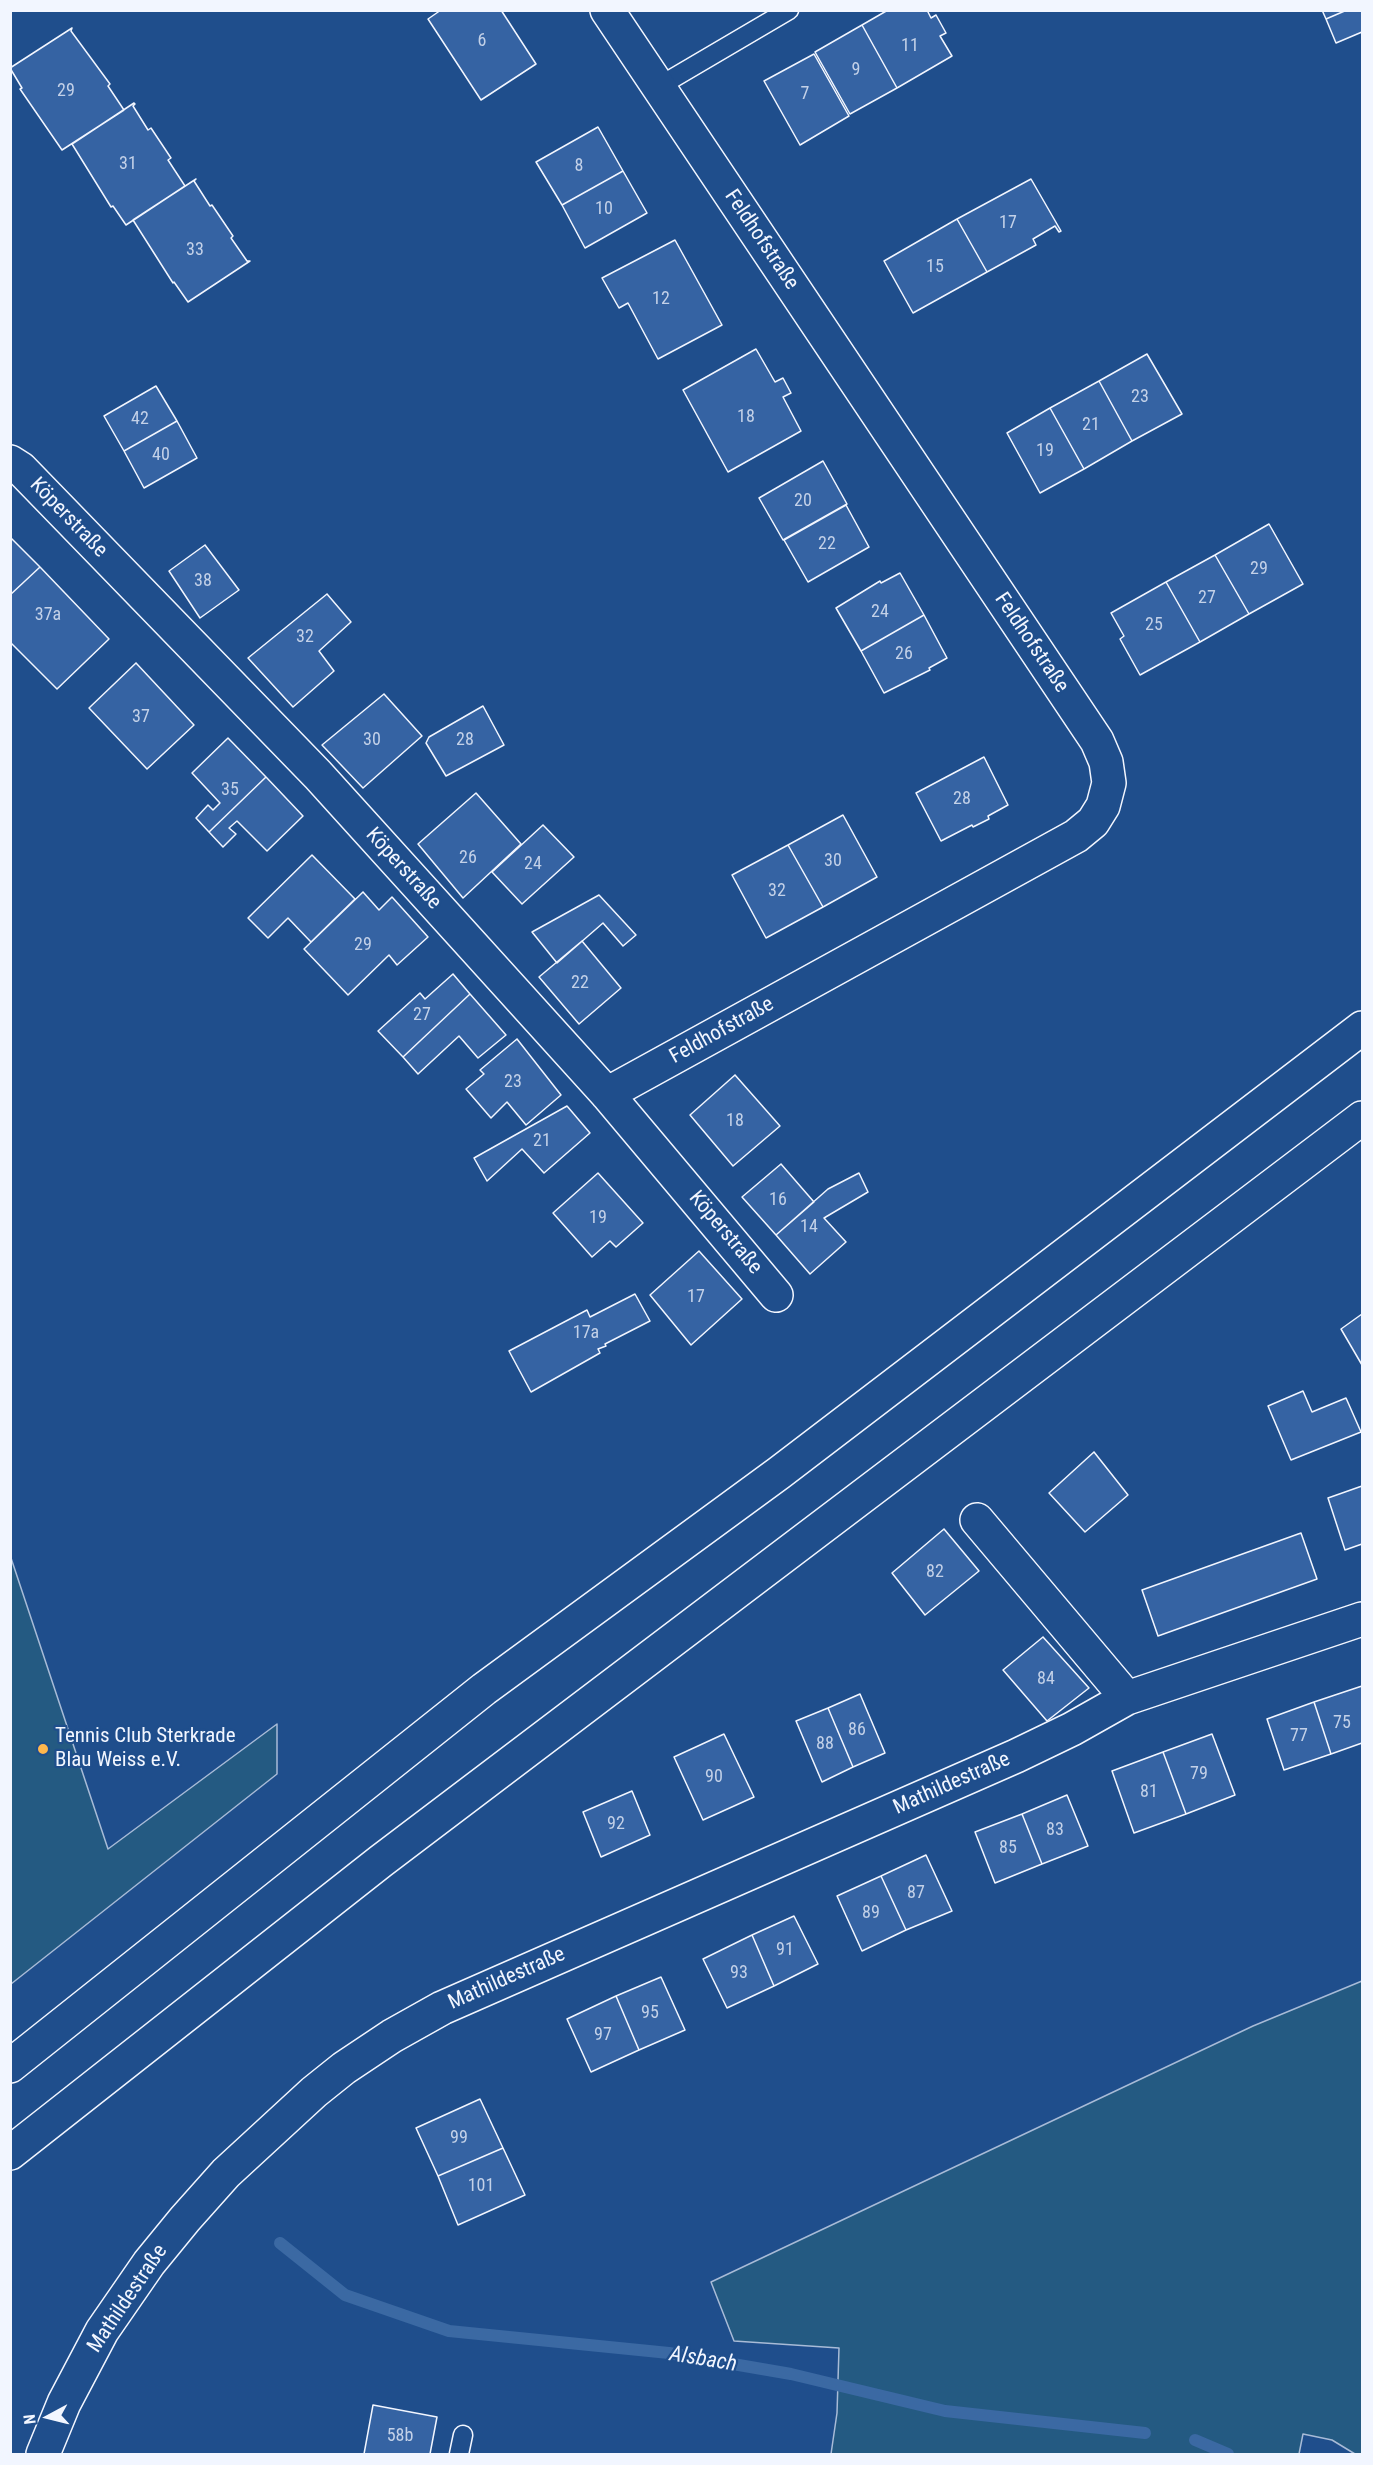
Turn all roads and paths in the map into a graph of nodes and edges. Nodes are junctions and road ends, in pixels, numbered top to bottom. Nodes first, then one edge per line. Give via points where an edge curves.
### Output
1 (607, 10) edge
2 (789, 10) edge
3 (658, 87) junction
4 (10, 462) edge
5 (1362, 1029) edge
6 (607, 1094) junction
7 (1362, 1118) edge
8 (776, 1294) dead end
9 (977, 1520) dead end
10 (1362, 1619) edge
11 (1128, 1698) junction
12 (10, 2066) edge
13 (10, 2153) edge
14 (463, 2435) dead end
15 (43, 2454) edge
16 (459, 2454) edge

1 - 3 main road, Feldhofstraße
2 - 3 lane
3 - 6 main road, Feldhofstraße via 1097,741 1109,783 1094,822 1076,836
4 - 6 main road, Köperstraße via 318,775
5 - 12 main road via 779,1473 484,1689
6 - 8 main road, Köperstraße
7 - 13 main road via 381,1861
9 - 11 main road
10 - 11 main road, Mathildestraße
11 - 15 main road, Mathildestraße via 1016,1756 442,2008 344,2068 226,2172 149,2263 102,2331 64,2403
14 - 16 lane

